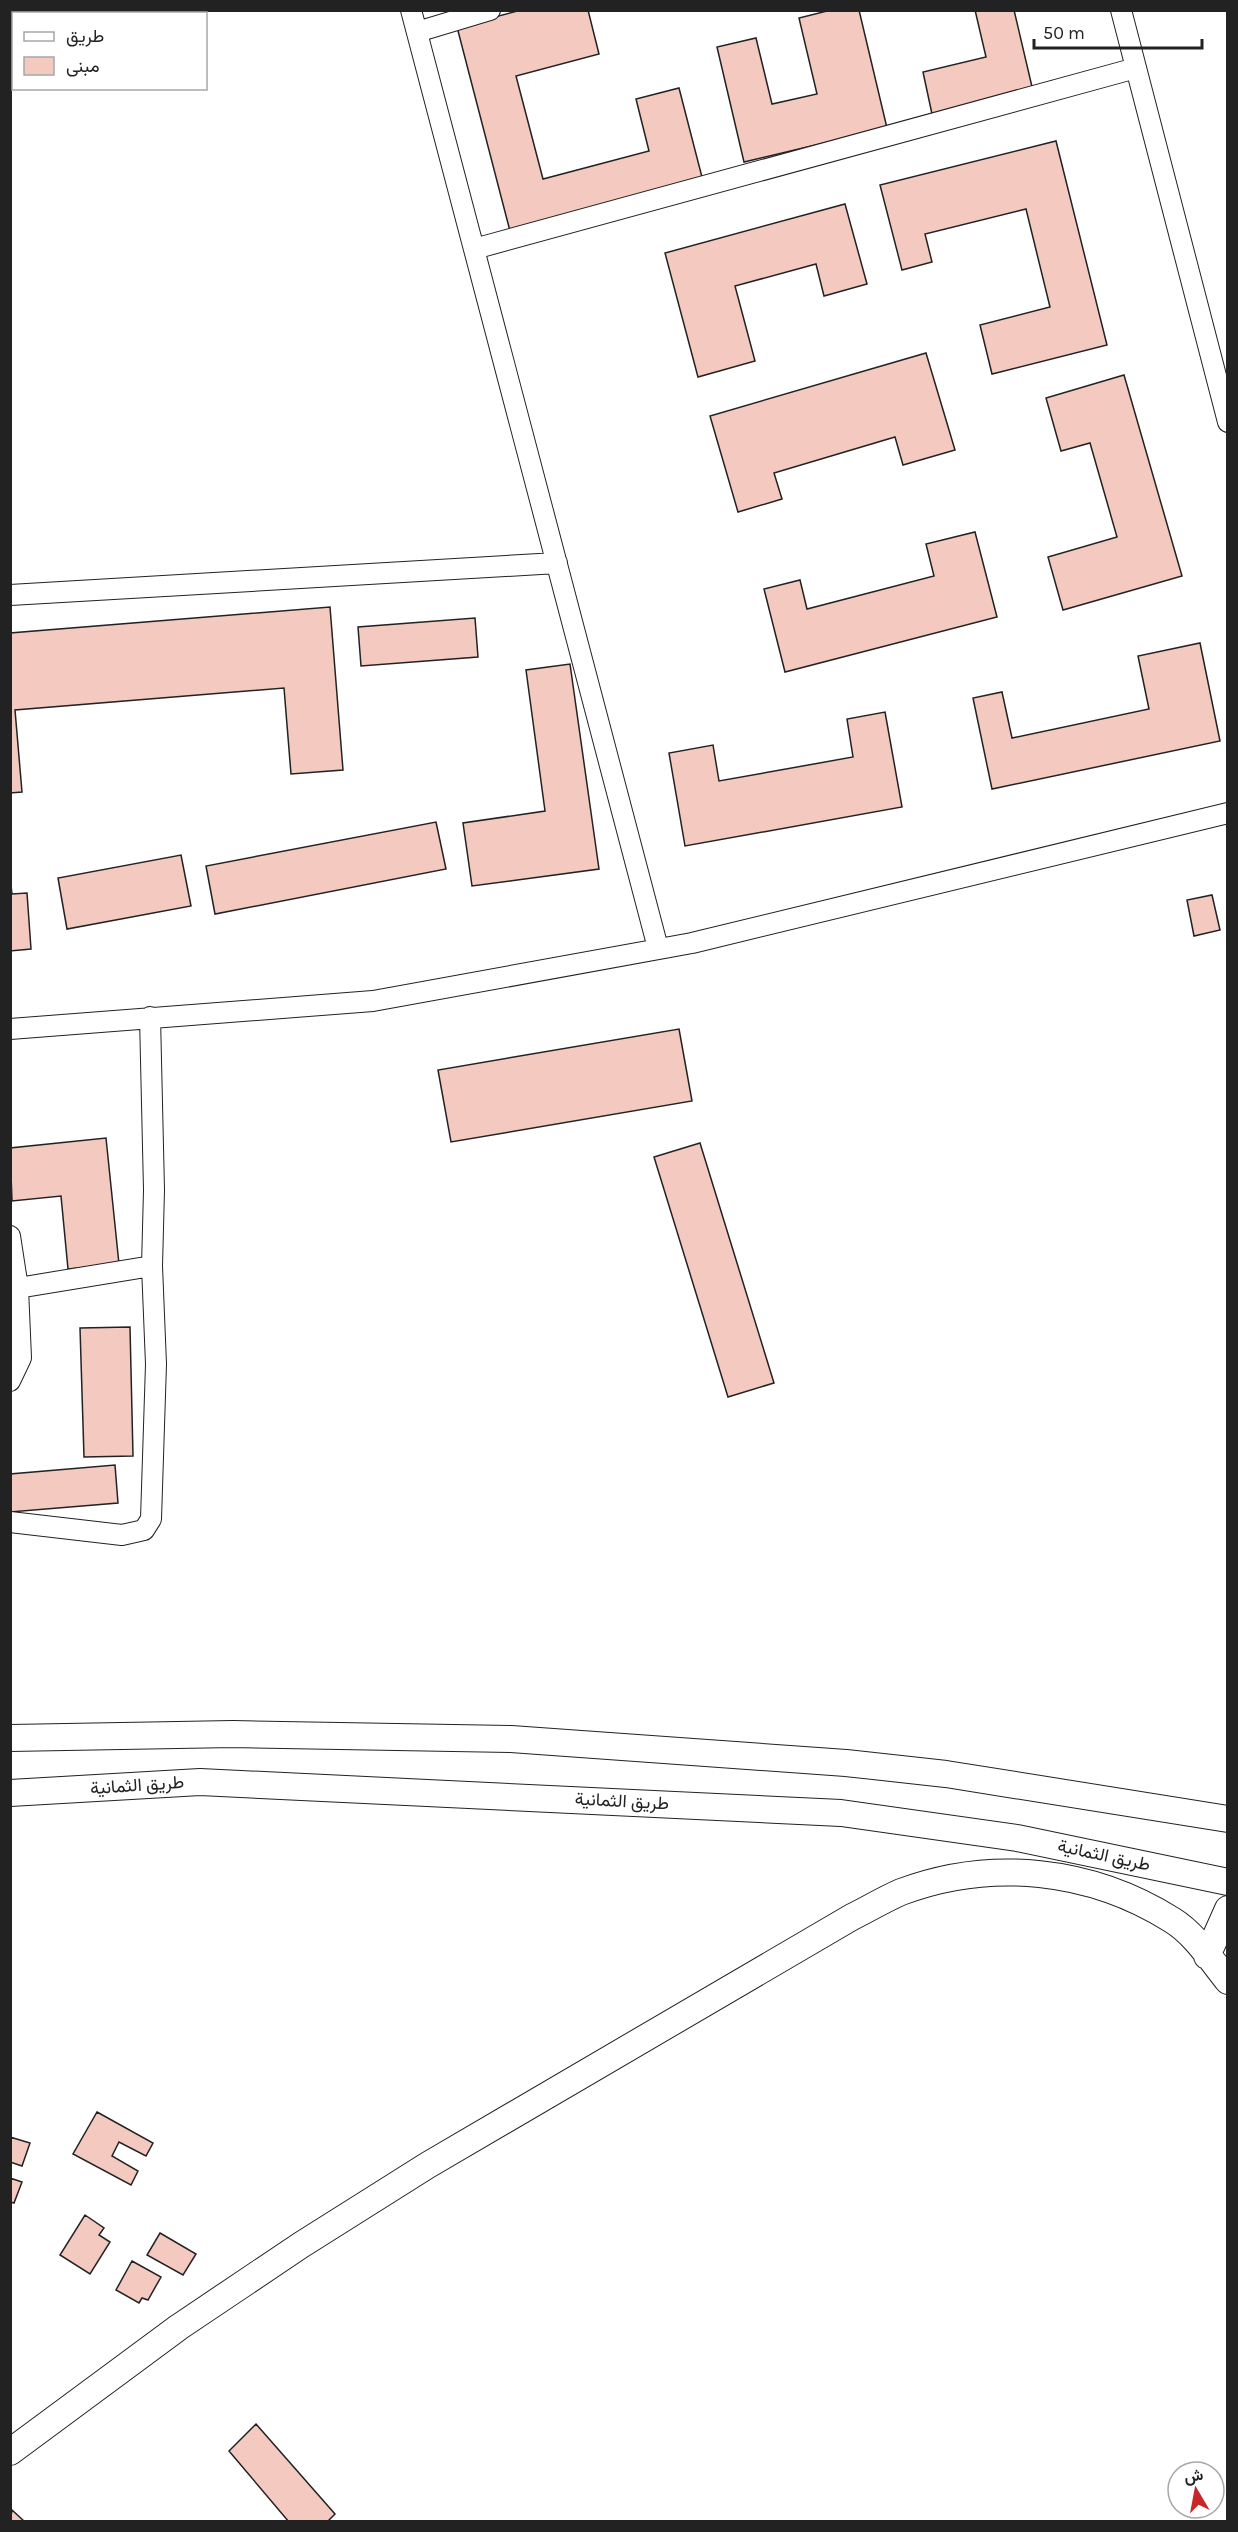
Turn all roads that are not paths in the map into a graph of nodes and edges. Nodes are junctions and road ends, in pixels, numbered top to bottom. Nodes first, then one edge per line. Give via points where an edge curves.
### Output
1 (411, 10) edge
2 (490, 10) edge
3 (1121, 10) edge
4 (417, 32) junction
5 (1136, 68) junction
6 (474, 249) junction
7 (1227, 422) edge
8 (557, 563) junction
9 (10, 595) edge
10 (1227, 813) edge
11 (658, 948) junction
12 (150, 1017) junction
13 (10, 1029) edge
14 (10, 1236) edge
15 (152, 1266) junction
16 (18, 1288) junction
17 (10, 1381) edge
18 (10, 1522) edge
19 (10, 1738) edge
20 (10, 1793) edge
21 (1227, 1818) edge
22 (1227, 1882) edge
23 (1227, 1909) edge
24 (1207, 1956) junction
25 (1227, 1981) edge
26 (10, 2452) edge

1 - 4 street
2 - 4 street
3 - 5 street
4 - 6 street
5 - 6 street
5 - 7 street
6 - 8 street
8 - 9 street
8 - 11 street
10 - 11 street
11 - 12 street via 373,1000
12 - 13 street
12 - 15 street
14 - 16 street
15 - 16 street
15 - 18 street via 156,1364 152,1519 144,1530 122,1535
16 - 17 street via 21,1358
19 - 21 street via 233,1734 523,1740 946,1774
20 - 22 street, طريق الثمانية via 200,1782 841,1813 1017,1838
23 - 24 street
24 - 25 street
24 - 26 street via 1173,1921 1120,1894 1054,1874 972,1873 900,1893 852,1917 428,2165 179,2327

